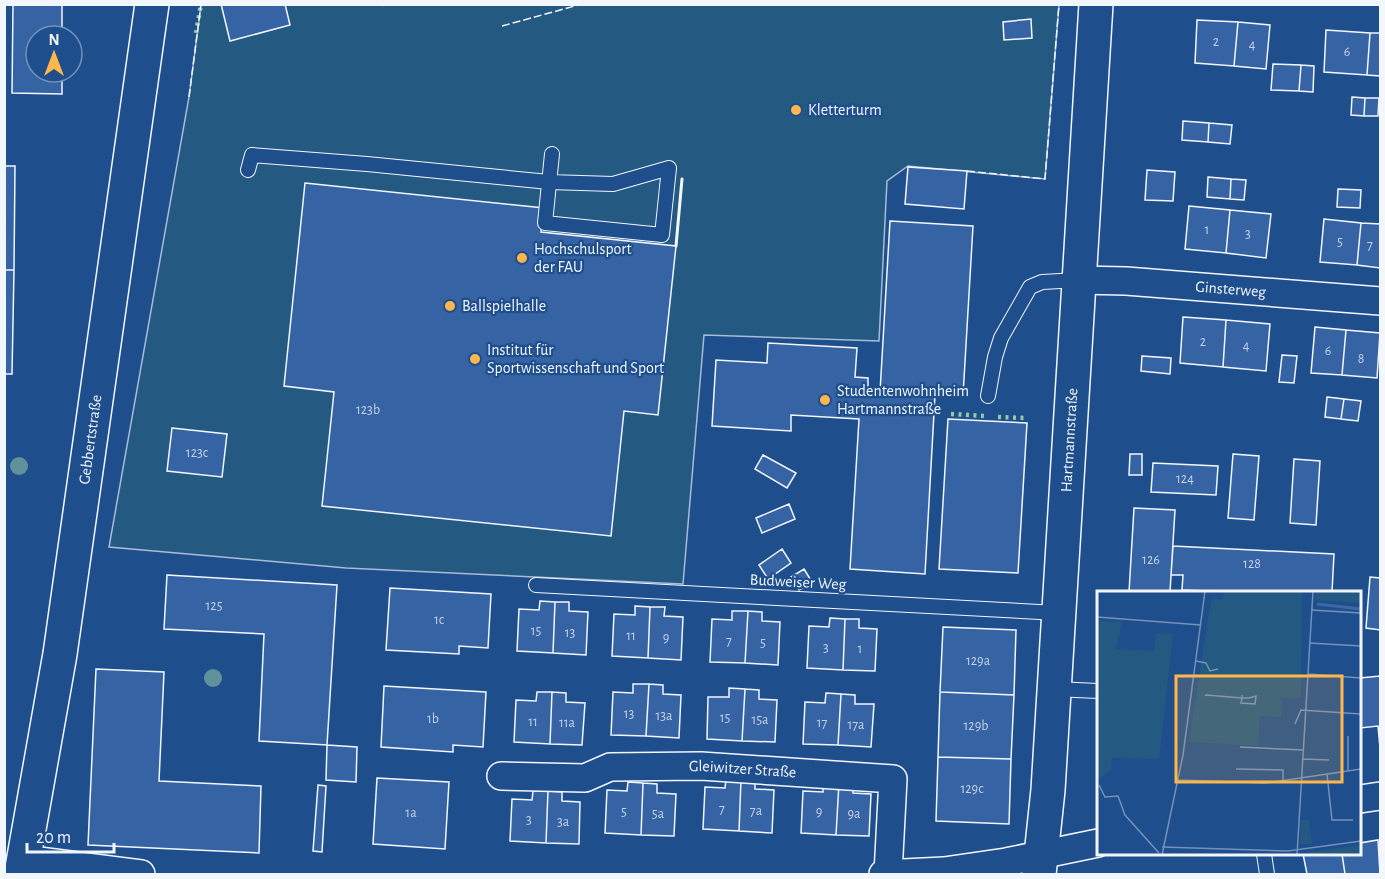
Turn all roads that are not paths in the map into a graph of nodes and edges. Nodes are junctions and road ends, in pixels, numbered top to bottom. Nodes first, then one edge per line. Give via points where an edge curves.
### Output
1 (152, 4) edge
2 (1096, 4) edge
3 (552, 154) dead end
4 (248, 170) dead end
5 (549, 182) junction
6 (1079, 280) junction
7 (1380, 302) edge
8 (988, 396) dead end
9 (536, 585) dead end
10 (1058, 613) junction
11 (1054, 689) junction
12 (1097, 691) edge
13 (501, 776) dead end
14 (1380, 796) edge
15 (1361, 799) edge
16 (1097, 843) edge
17 (1264, 855) edge
18 (1040, 864) edge
19 (22, 867) edge
20 (141, 874) edge
21 (883, 874) edge
22 (888, 874) edge
23 (1267, 874) edge

1 - 19 street, Gebbertstraße via 69,598
2 - 6 street, Hartmannstraße
3 - 5 lane
4 - 5 lane via 252,155
5 - 5 lane via 545,222 662,235 669,168 613,183
6 - 7 street, Ginsterweg
6 - 8 lane via 1041,282 1030,287 1001,338
6 - 10 street, Hartmannstraße
9 - 10 lane, Budweiser Weg
10 - 11 street, Hartmannstraße
11 - 12 lane
11 - 18 street, Hartmannstraße
13 - 22 street, Gleiwitzer Straße via 585,778 610,767 700,766 893,778
14 - 15 street
16 - 18 street
17 - 23 lane
18 - 22 street
19 - 20 street
21 - 22 street

